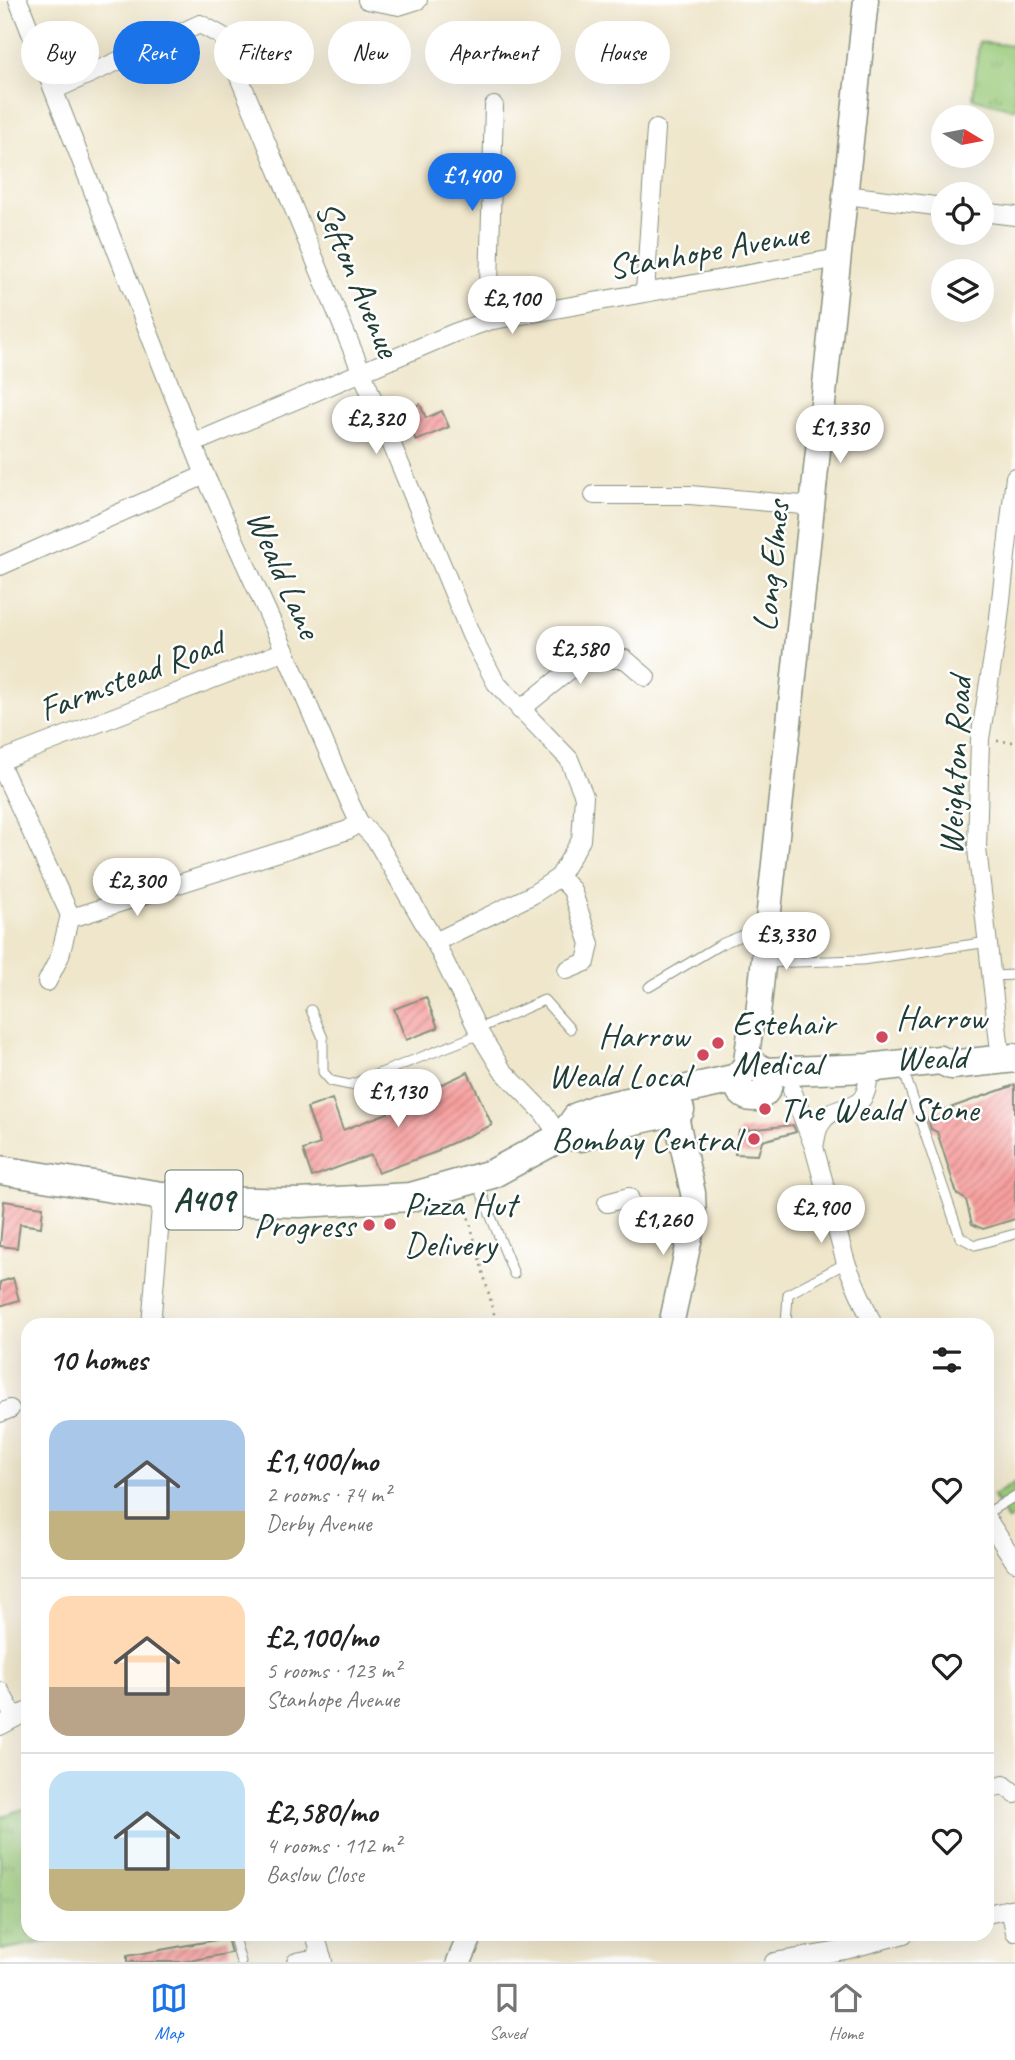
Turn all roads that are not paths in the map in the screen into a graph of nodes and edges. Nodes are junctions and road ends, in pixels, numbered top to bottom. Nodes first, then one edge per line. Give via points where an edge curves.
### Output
1 (18, 0) edge
2 (367, 0) edge
3 (418, 0) edge
4 (866, 0) edge
5 (54, 90) junction
6 (494, 106) dead end
7 (656, 129) dead end
8 (846, 195) junction
9 (931, 206) edge
10 (994, 213) edge
11 (1015, 216) edge
12 (839, 258) junction
13 (645, 292) junction
14 (488, 321) junction
15 (363, 373) junction
16 (194, 443) junction
17 (205, 475) junction
18 (1015, 477) edge
19 (594, 495) dead end
20 (813, 506) junction
21 (0, 566) edge
22 (285, 651) junction
23 (646, 677) dead end
24 (520, 710) junction
25 (1, 768) edge
26 (359, 822) junction
27 (559, 877) junction
28 (70, 915) junction
29 (768, 926) junction
30 (989, 942) junction
31 (435, 943) junction
32 (764, 963) junction
33 (567, 970) dead end
34 (1015, 975) edge
35 (992, 976) junction
36 (47, 982) dead end
37 (649, 987) dead end
38 (311, 1010) dead end
39 (570, 1029) dead end
40 (479, 1032) junction
41 (1008, 1059) edge
42 (951, 1065) junction
43 (869, 1075) junction
44 (906, 1078) junction
45 (752, 1079) junction
46 (792, 1090) junction
47 (673, 1102) junction
48 (562, 1136) junction
49 (814, 1147) junction
50 (0, 1170) edge
51 (468, 1181) junction
52 (162, 1196) junction
53 (607, 1203) dead end
54 (694, 1223) junction
55 (1015, 1234) edge
56 (846, 1263) junction
57 (514, 1274) dead end
58 (151, 1318) edge
59 (673, 1318) edge
60 (786, 1318) edge
61 (870, 1318) edge
62 (1015, 1496) edge
63 (994, 1509) edge
64 (994, 1529) edge
65 (1015, 1562) edge
66 (0, 1691) edge
67 (14, 1719) edge
68 (994, 1787) edge
69 (1015, 1794) edge
70 (1012, 1908) edge
71 (994, 1912) edge
72 (1015, 1932) edge
73 (235, 1941) edge
74 (317, 1941) edge
75 (468, 1941) edge
76 (878, 1941) edge
77 (323, 1959) edge
78 (241, 1962) edge
79 (296, 1962) edge
80 (459, 1962) edge
81 (774, 1962) edge

1 - 5 street, Weald Lane
2 - 3 street via 399,6
4 - 8 street, Long Elmes
5 - 15 street, Sefton Avenue via 200,24 222,36
5 - 16 street, Weald Lane
6 - 14 street
7 - 13 street
8 - 9 street
8 - 12 street, Long Elmes
10 - 11 street
12 - 13 street, Stanhope Avenue
12 - 20 street, Long Elmes
13 - 14 street, Stanhope Avenue
14 - 15 street, Stanhope Avenue
15 - 16 street, Stanhope Avenue
15 - 24 street, Sefton Avenue via 471,635 496,683
16 - 17 street, Weald Lane
17 - 21 street
17 - 22 street, Weald Lane
18 - 30 street, Weighton Road via 980,739 977,848
19 - 20 street via 690,495
20 - 29 street, Long Elmes
22 - 25 street, Farmstead Road
22 - 26 street, Weald Lane
23 - 24 street via 625,659 583,659
24 - 27 street, Sefton Avenue via 569,759 584,796 581,840
25 - 28 street
26 - 28 street via 348,831
26 - 31 street, Weald Lane via 376,839
27 - 31 street, Sefton Avenue
27 - 33 street via 572,890 590,944 586,962
28 - 36 street via 60,956
29 - 32 street, Long Elmes
29 - 37 lane via 722,944
30 - 32 lane via 862,960
30 - 35 street, Weighton Road
31 - 40 street, Weald Lane
32 - 45 street, Long Elmes via 758,1014 751,1025
34 - 35 lane
35 - 41 street, Weighton Road
38 - 40 lane via 323,1038 323,1072 331,1081 350,1085
39 - 40 lane via 544,1000
40 - 48 street, Weald Lane via 502,1070
41 - 42 main road, A409
42 - 43 main road, A409 via 940,1060
42 - 44 main road, A409 via 942,1074
43 - 44 main road, A409
43 - 45 main road, A409
43 - 46 main road, A409
43 - 49 street via 860,1103 827,1115 819,1125
44 - 55 lane via 960,1237 975,1245
45 - 46 main road, A409
45 - 47 main road, A409
46 - 49 street
47 - 48 main road, A409 via 623,1102 586,1113
47 - 54 street via 693,1194
48 - 51 main road, A409 via 492,1174
49 - 56 street
50 - 52 main road, A409
51 - 52 main road, A409 via 411,1197 300,1203
51 - 57 lane
52 - 58 street
53 - 54 street via 629,1197 635,1215
54 - 59 street
56 - 60 lane via 788,1294
56 - 61 street
62 - 63 lane
64 - 65 street
66 - 67 street
68 - 69 street via 1004,1785
70 - 71 street
70 - 72 street
73 - 78 lane
74 - 77 street
75 - 80 street
76 - 81 street
77 - 79 street

